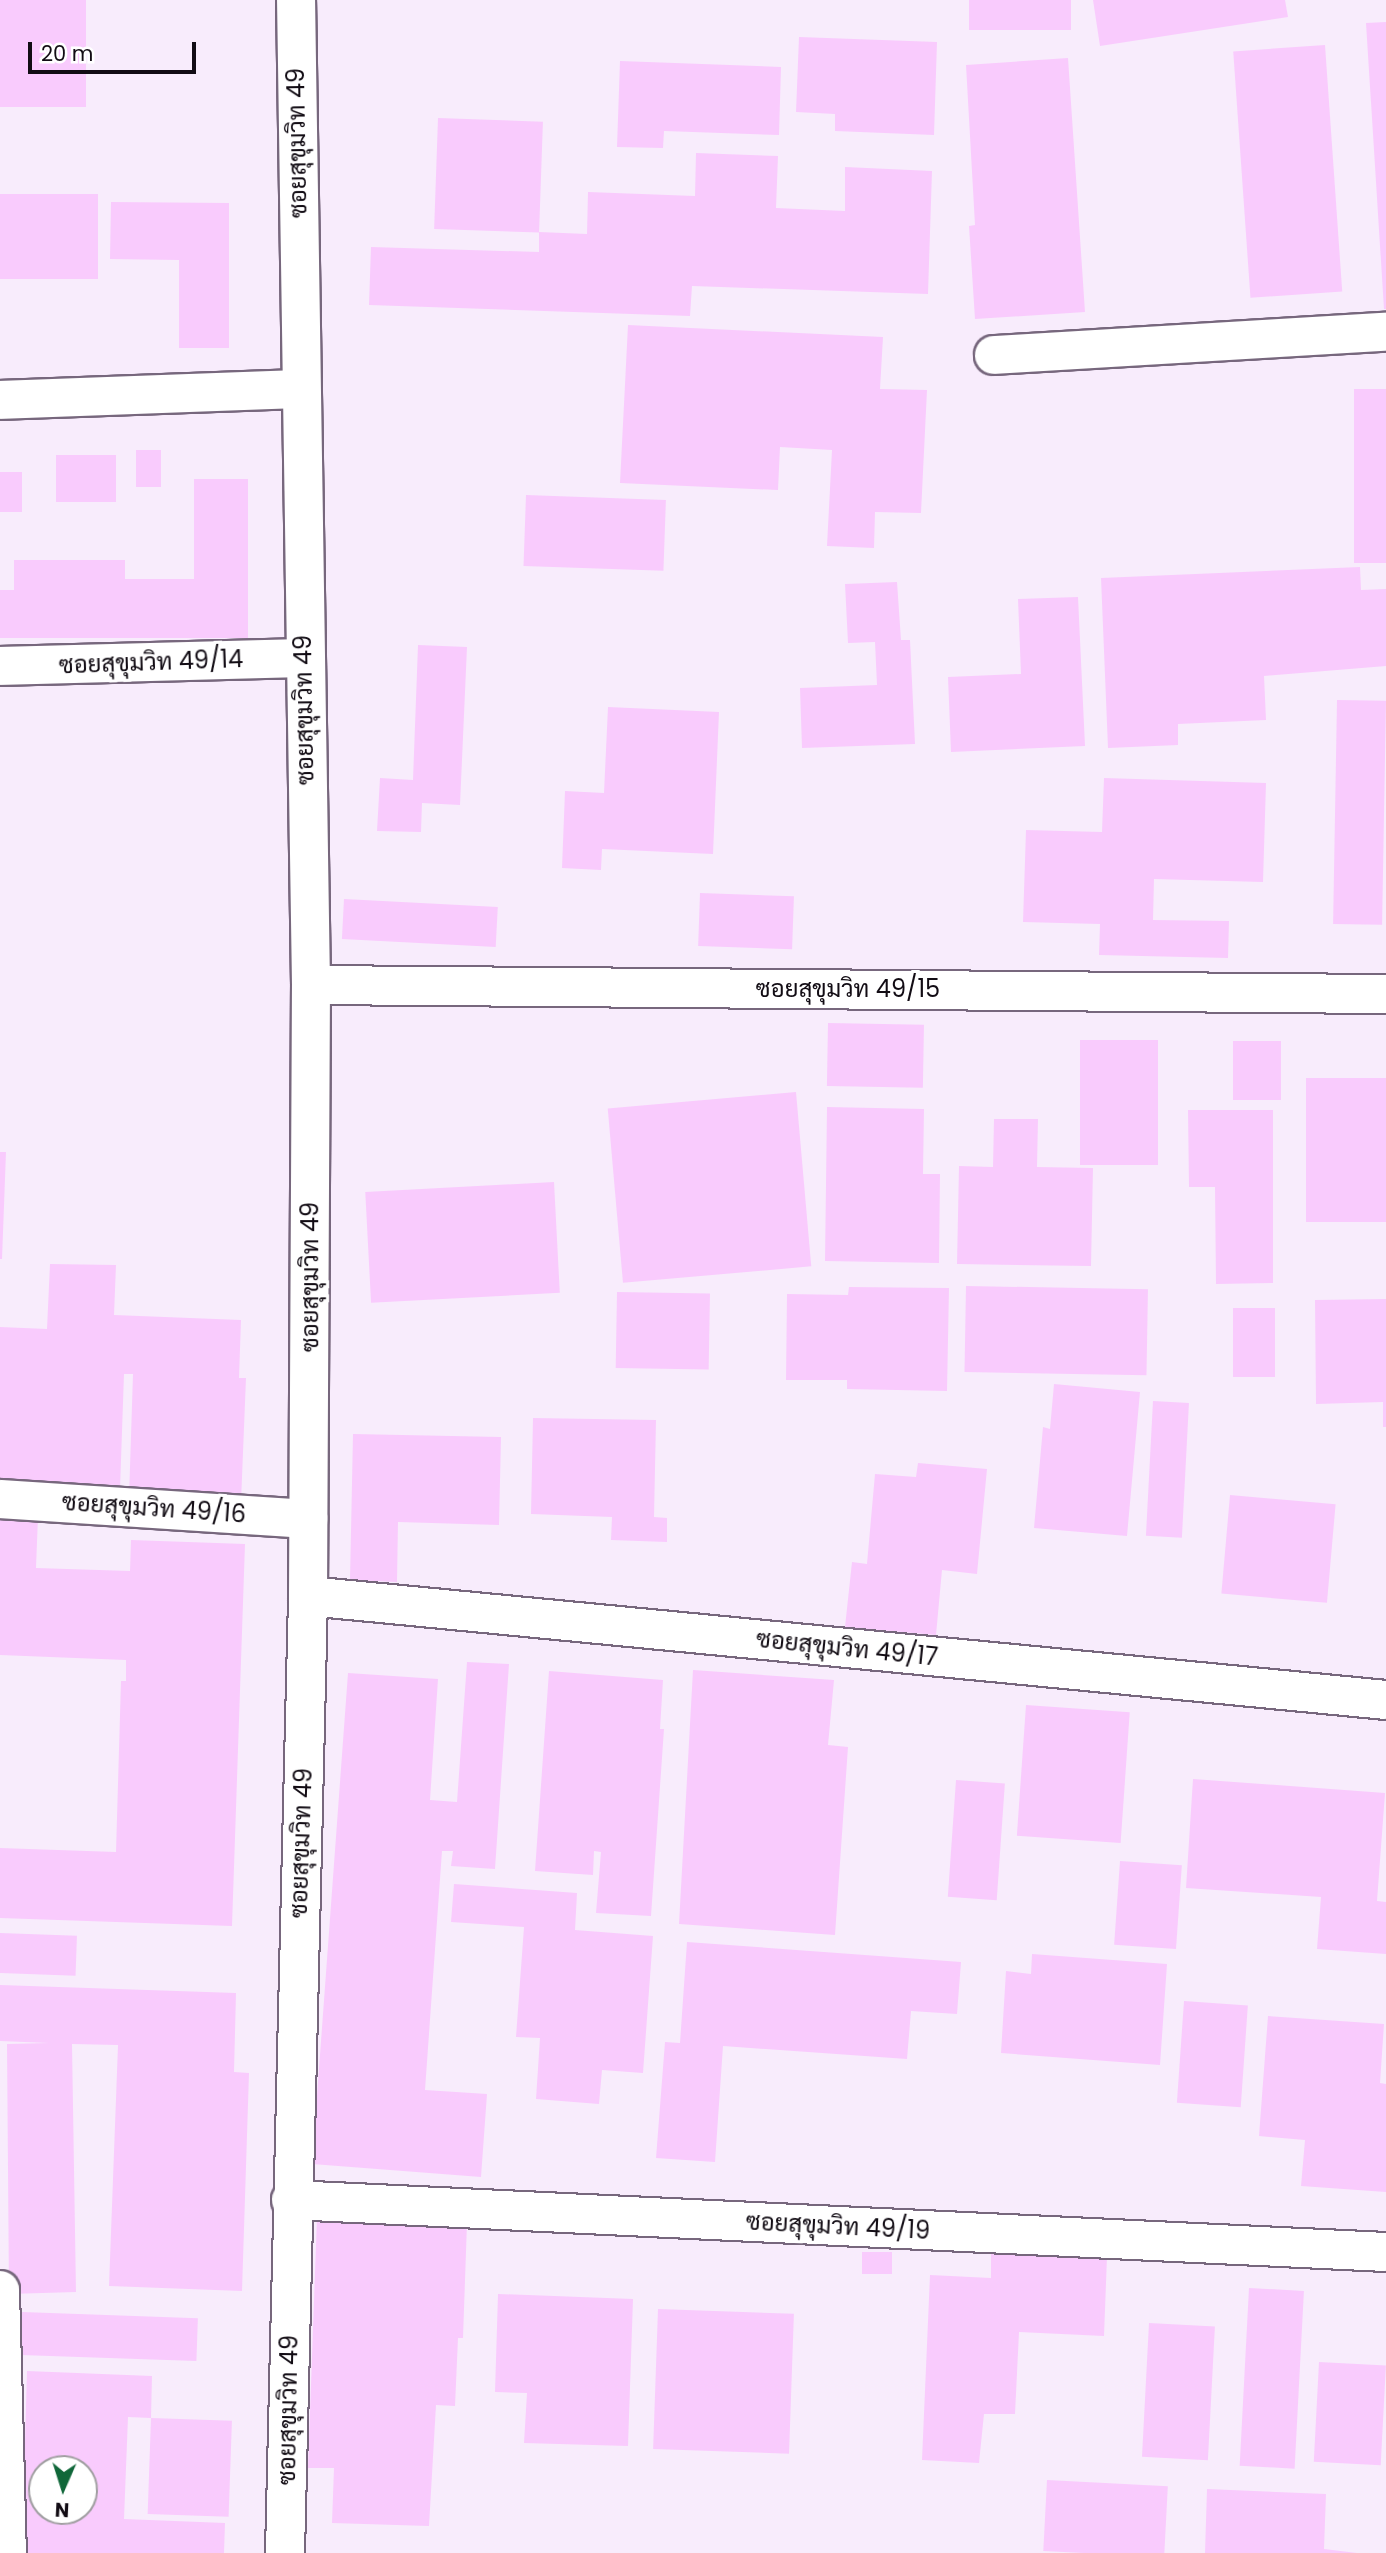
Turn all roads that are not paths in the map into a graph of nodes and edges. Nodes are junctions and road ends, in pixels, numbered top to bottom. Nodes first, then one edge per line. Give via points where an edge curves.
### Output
1 (296, 0) edge
2 (1386, 332) edge
3 (994, 355) dead end
4 (300, 389) junction
5 (0, 400) edge
6 (303, 657) junction
7 (0, 666) edge
8 (311, 985) junction
9 (1386, 994) edge
10 (0, 1499) edge
11 (308, 1519) junction
12 (308, 1596) junction
13 (1386, 1700) edge
14 (291, 2200) junction
15 (1386, 2252) edge
16 (0, 2290) edge
17 (7, 2553) edge
18 (285, 2553) edge

1 - 4 street, ซอยสุขุมวิท 49
2 - 3 street
4 - 5 street
4 - 6 street, ซอยสุขุมวิท 49
6 - 7 street, ซอยสุขุมวิท 49/14
6 - 8 street, ซอยสุขุมวิท 49
8 - 9 street, ซอยสุขุมวิท 49/15
8 - 11 street, ซอยสุขุมวิท 49
10 - 11 street, ซอยสุขุมวิท 49/16
11 - 12 street, ซอยสุขุมวิท 49
12 - 13 street, ซอยสุขุมวิท 49/17
12 - 14 street, ซอยสุขุมวิท 49
14 - 15 street, ซอยสุขุมวิท 49/19
14 - 18 street, ซอยสุขุมวิท 49
16 - 17 street

